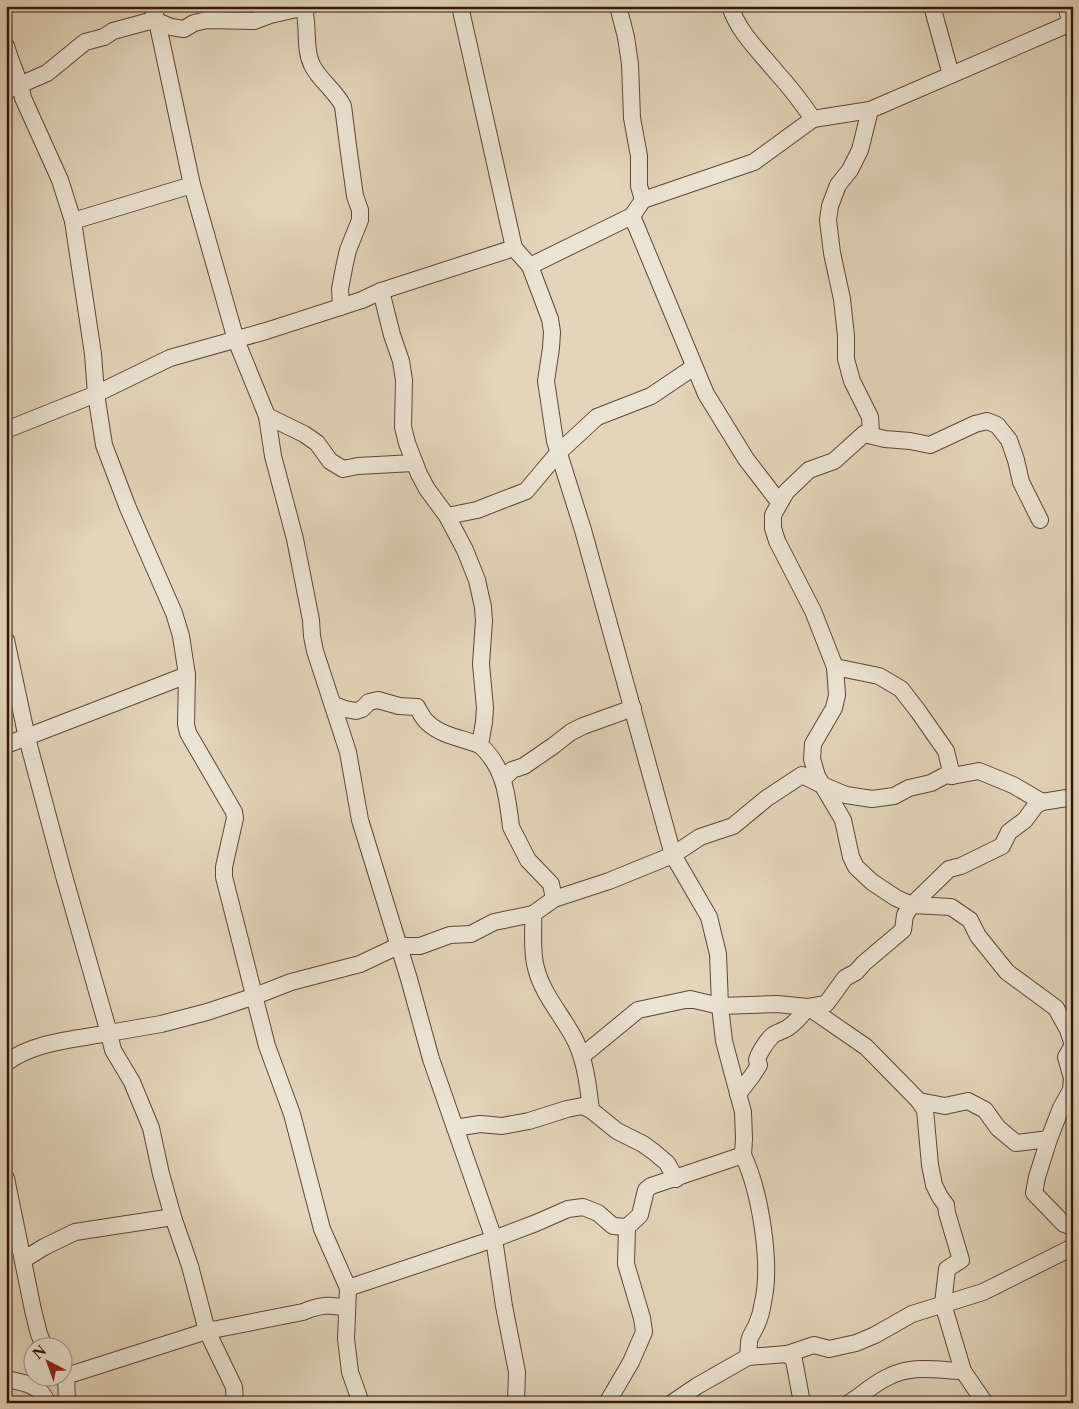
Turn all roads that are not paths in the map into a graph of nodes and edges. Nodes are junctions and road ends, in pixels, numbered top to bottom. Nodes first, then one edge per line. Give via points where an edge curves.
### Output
1 (460, 6) edge
2 (618, 6) edge
3 (730, 6) edge
4 (932, 6) edge
5 (1066, 6) edge
6 (306, 7) edge
7 (155, 14) edge
8 (1072, 26) edge
9 (6, 46) edge
10 (951, 75) junction
11 (13, 89) edge
12 (870, 110) junction
13 (813, 119) junction
14 (192, 184) junction
15 (643, 200) junction
16 (632, 216) junction
17 (73, 221) junction
18 (514, 248) junction
19 (530, 266) junction
20 (381, 291) junction
21 (341, 307) junction
22 (236, 340) junction
23 (694, 367) junction
24 (96, 394) junction
25 (267, 416) junction
26 (6, 430) edge
27 (864, 434) junction
28 (558, 452) junction
29 (414, 463) junction
30 (779, 502) junction
31 (447, 516) junction
32 (1040, 520) dead end
33 (6, 640) edge
34 (835, 667) junction
35 (187, 675) junction
36 (334, 705) junction
37 (634, 708) junction
38 (27, 738) junction
39 (6, 745) edge
40 (480, 745) junction
41 (952, 776) junction
42 (503, 778) junction
43 (822, 785) junction
44 (1073, 797) edge
45 (1042, 802) junction
46 (673, 855) junction
47 (554, 899) junction
48 (912, 905) junction
49 (533, 914) junction
50 (398, 946) junction
51 (255, 996) junction
52 (720, 1006) junction
53 (808, 1007) junction
54 (109, 1033) junction
55 (1073, 1045) edge
56 (582, 1056) junction
57 (6, 1063) edge
58 (738, 1094) junction
59 (919, 1101) junction
60 (591, 1110) junction
61 (455, 1128) junction
62 (1049, 1139) junction
63 (742, 1155) junction
64 (6, 1178) edge
65 (676, 1179) junction
66 (173, 1217) junction
67 (627, 1227) junction
68 (1073, 1228) edge
69 (494, 1239) junction
70 (1073, 1246) edge
71 (23, 1260) junction
72 (348, 1288) junction
73 (943, 1304) junction
74 (347, 1308) junction
75 (207, 1331) junction
76 (41, 1336) edge
77 (787, 1354) junction
78 (748, 1357) junction
79 (963, 1370) junction
80 (72, 1372) edge
81 (6, 1379) edge
82 (65, 1386) edge
83 (47, 1403) edge
84 (67, 1403) edge
85 (235, 1403) edge
86 (361, 1403) edge
87 (516, 1403) edge
88 (607, 1403) edge
89 (672, 1403) edge
90 (802, 1403) edge
91 (850, 1403) edge
92 (985, 1403) edge

1 - 18 street
2 - 15 street via 630,64 632,118 640,156 639,186
3 - 13 street via 736,21 754,46
4 - 10 street
5 - 8 street
6 - 7 street via 254,22 207,20 184,29 171,27
6 - 21 street via 312,66 343,106 360,210 340,289
7 - 11 street via 150,21 84,42 47,73
7 - 14 street
8 - 10 street
9 - 11 street
10 - 12 street
11 - 17 street via 23,98 60,180
12 - 13 street
12 - 27 street via 860,150 838,185 828,220 842,299 846,359 852,381 870,417 871,432
13 - 15 street via 754,162
14 - 17 street
14 - 22 street
15 - 16 street
16 - 19 street
16 - 23 street
17 - 24 street
18 - 19 street
18 - 20 street
19 - 28 street via 552,332 546,381
20 - 21 street
20 - 29 street via 401,360 403,427
21 - 22 street
22 - 24 street via 170,358
22 - 25 street
23 - 28 street via 651,396 597,417
23 - 30 street via 730,434
24 - 26 street
24 - 35 street via 104,445 174,613
25 - 29 street via 317,443 330,462 343,469
25 - 36 street via 273,456 295,539 314,651
27 - 30 street via 834,461 809,470
27 - 32 street via 930,445 974,424 987,421 997,425 1010,440 1020,482
28 - 31 street via 526,491 477,510
28 - 37 street
29 - 31 street via 427,489
30 - 34 street via 773,515 777,541 813,611
31 - 40 street via 477,580 483,607 485,708
33 - 38 street
34 - 41 street via 879,676 901,689 946,751
34 - 43 street via 837,695 834,708 814,744 812,759
35 - 38 street
35 - 51 street via 188,733 234,812 224,877
36 - 40 street via 356,711 378,700 399,706 417,706 427,722 444,734
36 - 50 street via 348,752 360,820
37 - 42 street via 571,732
37 - 46 street
38 - 39 street
38 - 54 street
40 - 42 street
41 - 43 street via 946,775 894,796 872,800 846,795
41 - 45 street via 979,771
42 - 47 street via 514,835 528,860 551,884
43 - 46 street via 802,775 733,826 700,837
43 - 48 street via 843,820 856,867 882,889
44 - 45 street
45 - 48 street via 1009,832 1002,846 949,869
46 - 47 street
46 - 52 street via 709,917 718,954
47 - 49 street
48 - 53 street via 905,915 903,930 845,978 826,1004
48 - 55 street via 951,907 970,920 978,936 1007,972 1056,1008
49 - 50 street via 494,922 470,934 450,935 420,946
49 - 56 street via 536,967 547,994
50 - 51 street via 360,964 290,982
50 - 61 street
51 - 54 street via 160,1024
51 - 72 street via 267,1046 292,1114 322,1229
52 - 53 street via 777,1004
52 - 56 street via 690,999 638,1010
52 - 58 street via 724,1041
53 - 58 street via 788,1029 772,1035 760,1051 756,1071
53 - 59 street via 866,1047
54 - 57 street via 39,1046
54 - 66 street via 113,1050 132,1082 151,1128
55 - 62 street via 1066,1057 1072,1078 1071,1090
56 - 60 street
58 - 63 street via 744,1128
59 - 62 street via 945,1106 968,1101 985,1110 998,1128 1016,1143
59 - 73 street via 925,1110 934,1185 946,1204 961,1260 947,1269
60 - 61 street via 582,1106 502,1126 480,1124
60 - 65 street via 617,1131 654,1152 667,1163
61 - 69 street
62 - 68 street via 1034,1193 1064,1224
63 - 65 street
63 - 78 street via 757,1197 766,1274 764,1300 750,1338
64 - 71 street
65 - 67 street via 646,1190 640,1216
66 - 71 street via 75,1232
66 - 75 street
67 - 69 street via 613,1226 598,1213 583,1207 568,1209
67 - 88 street via 626,1264 644,1332
69 - 72 street
69 - 87 street via 517,1372
70 - 73 street via 983,1292
71 - 76 street
72 - 74 street
73 - 77 street via 912,1314 856,1343 830,1349 814,1345
73 - 79 street
74 - 75 street via 332,1304 317,1306 303,1312
74 - 86 street via 350,1372
75 - 80 street
75 - 85 street via 234,1388
77 - 78 street
77 - 90 street via 794,1360
78 - 89 street
79 - 91 street via 918,1368 904,1371 887,1377
79 - 92 street
81 - 83 street via 31,1384 46,1396
82 - 84 street

